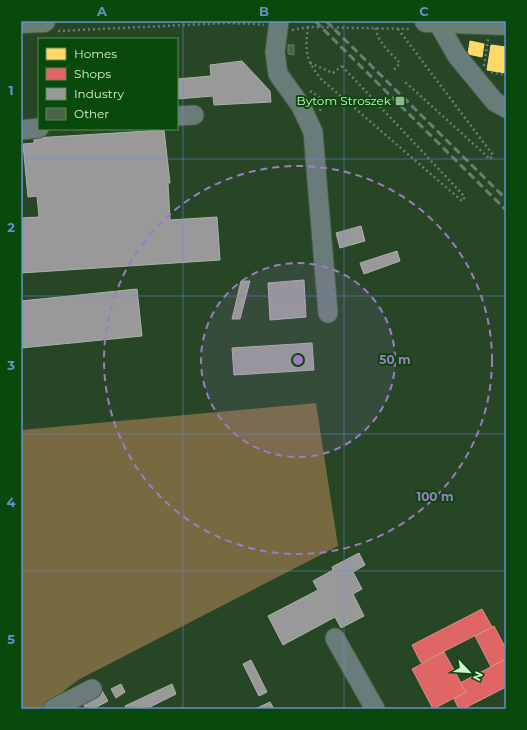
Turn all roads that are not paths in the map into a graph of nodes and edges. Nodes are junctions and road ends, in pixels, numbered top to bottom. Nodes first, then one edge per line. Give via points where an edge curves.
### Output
1 (437, 21) edge
2 (21, 22) edge
3 (469, 22) edge
4 (506, 24) edge
5 (419, 25) edge
6 (50, 26) edge
7 (278, 27) edge
8 (506, 108) edge
9 (38, 128) edge
10 (21, 130) edge
11 (328, 313) dead end
12 (335, 638) dead end
13 (92, 689) dead end
14 (53, 709) edge
15 (375, 709) edge

1 - 3 highway
1 - 5 highway
1 - 8 street via 457,56 495,102
2 - 6 highway
3 - 4 highway
7 - 11 street via 275,52 278,74 301,106 313,132
9 - 10 street
12 - 15 street
13 - 14 street

